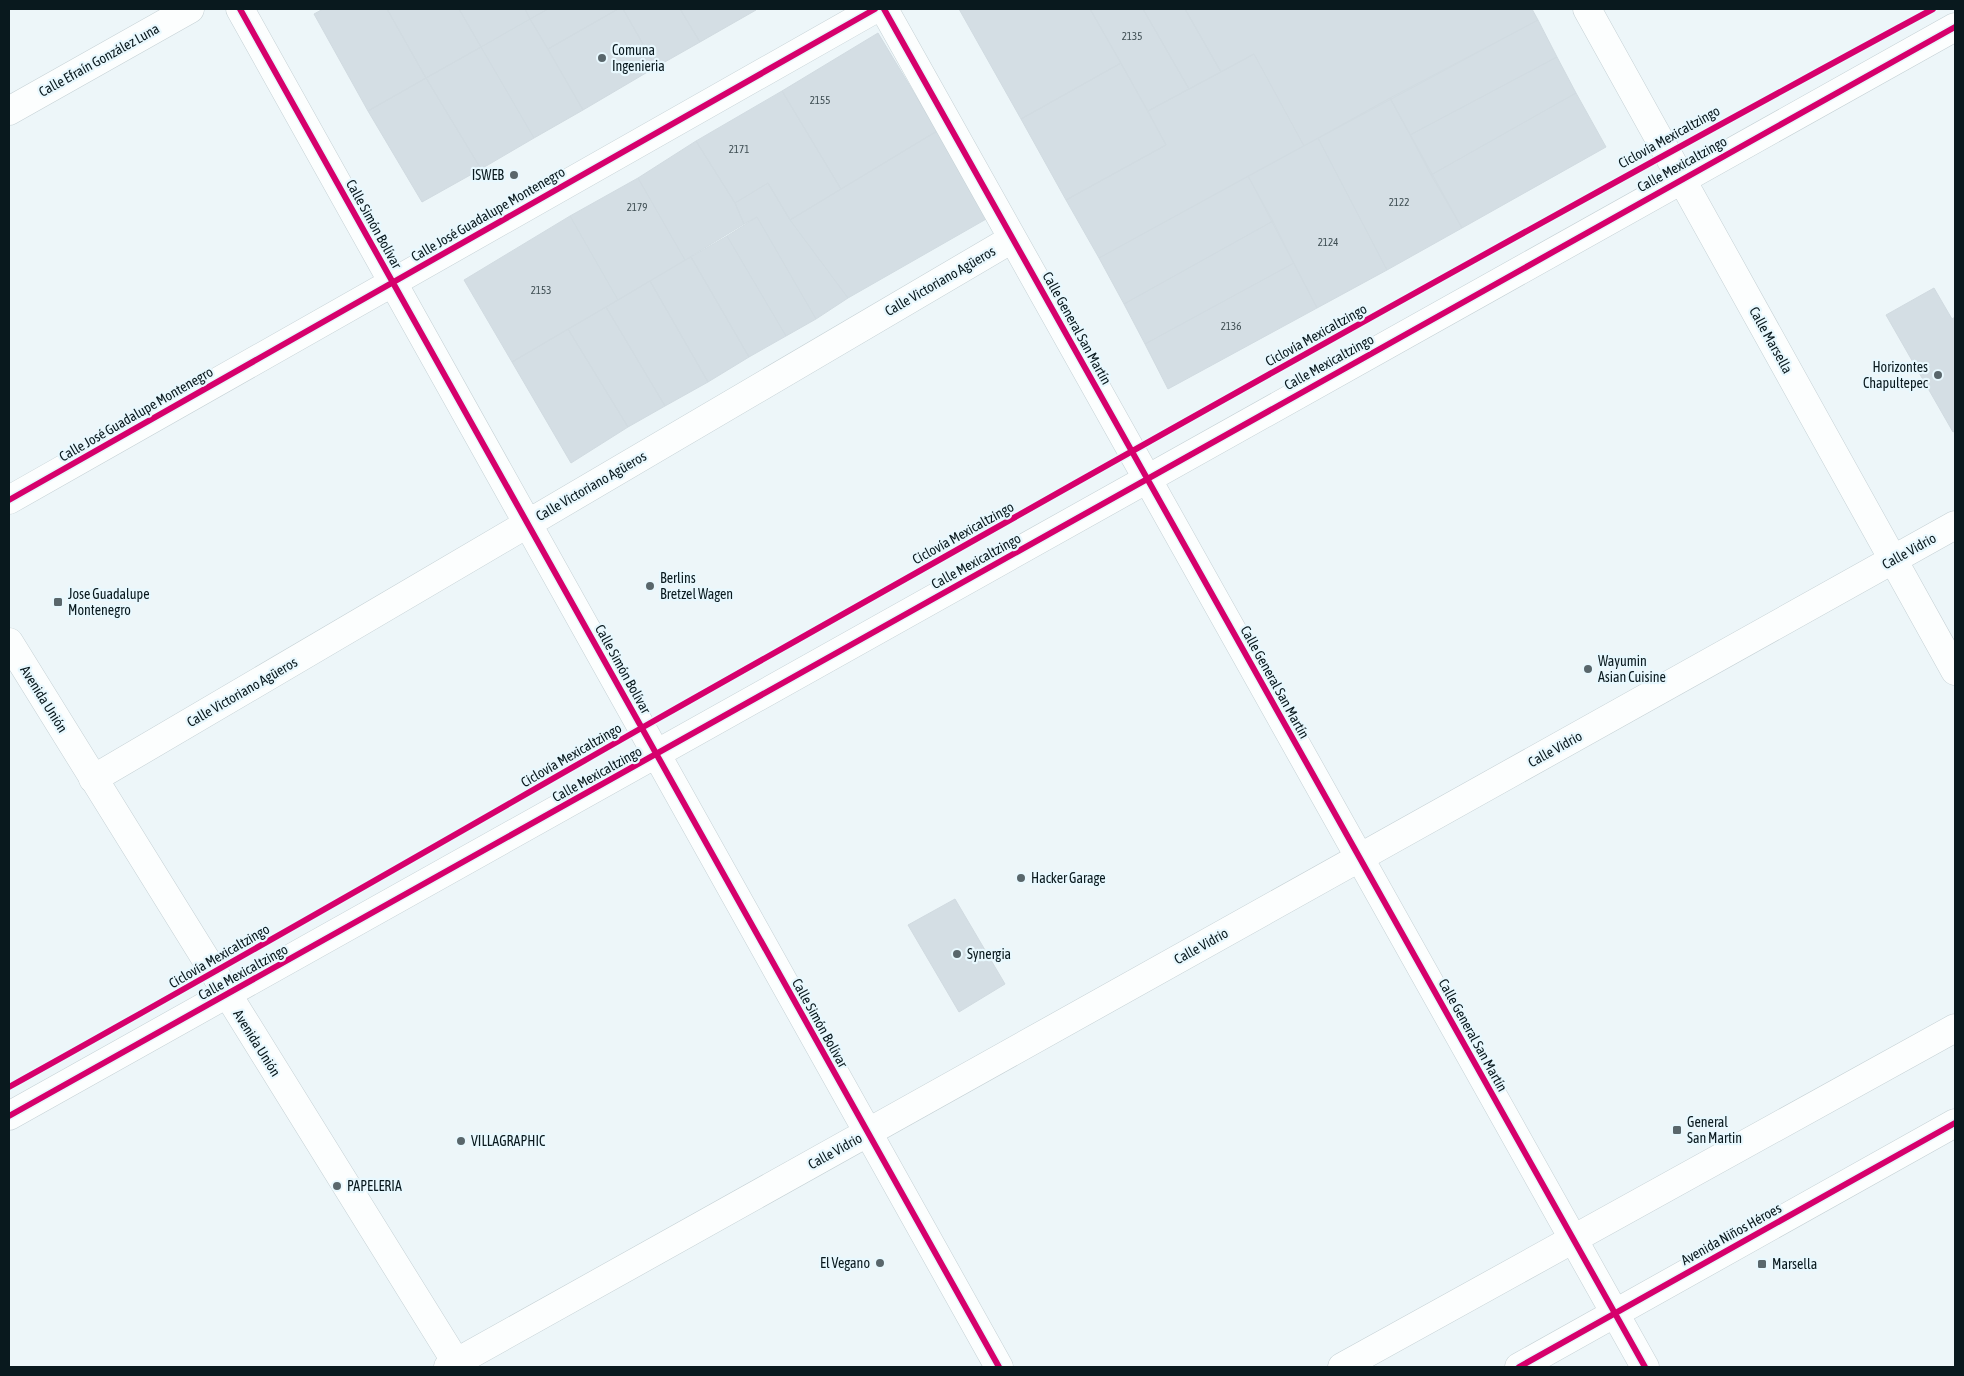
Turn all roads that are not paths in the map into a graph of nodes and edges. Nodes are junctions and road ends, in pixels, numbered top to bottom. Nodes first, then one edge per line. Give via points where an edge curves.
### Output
1 (190, 9) edge
2 (240, 9) edge
3 (875, 9) edge
4 (884, 9) edge
5 (1587, 9) edge
6 (1955, 27) edge
7 (9, 111) edge
8 (1682, 179) junction
9 (1012, 238) junction
10 (393, 282) junction
11 (1147, 479) junction
12 (9, 500) edge
13 (528, 524) junction
14 (1955, 525) edge
15 (1893, 560) junction
16 (9, 642) edge
17 (1955, 671) edge
18 (657, 755) junction
19 (93, 780) junction
20 (1360, 858) junction
21 (227, 995) junction
22 (1955, 1028) edge
23 (9, 1116) edge
24 (1955, 1123) edge
25 (868, 1133) junction
26 (1573, 1239) junction
27 (1615, 1314) junction
28 (454, 1366) edge
29 (999, 1367) edge
30 (1342, 1367) edge
31 (1519, 1367) edge
32 (1645, 1367) edge

1 - 7 street, Calle Efraín González Luna
2 - 10 street, Calle Simón Bolívar
3 - 10 street, Calle José Guadalupe Montenegro
4 - 9 street, Calle General San Martín
5 - 8 street, Calle Marsella
6 - 8 street, Calle Mexicaltzingo
8 - 11 street, Calle Mexicaltzingo
8 - 15 street, Calle Marsella
9 - 11 street, Calle General San Martín
9 - 13 street, Calle Victoriano Agüeros
10 - 12 street, Calle José Guadalupe Montenegro
10 - 13 street, Calle Simón Bolívar
11 - 18 street, Calle Mexicaltzingo
11 - 20 street, Calle General San Martín
13 - 18 street, Calle Simón Bolívar
13 - 19 street, Calle Victoriano Agüeros
14 - 15 street, Calle Vidrio
15 - 17 street, Calle Marsella
15 - 20 street, Calle Vidrio
16 - 19 street, Avenida Unión
18 - 21 street, Calle Mexicaltzingo
18 - 25 street, Calle Simón Bolívar
19 - 21 street, Avenida Unión
20 - 25 street, Calle Vidrio
20 - 26 street, Calle General San Martín
21 - 23 street, Calle Mexicaltzingo
21 - 28 street, Avenida Unión
22 - 26 street
24 - 27 street, Avenida Niños Héroes
25 - 28 street, Calle Vidrio
25 - 29 street, Calle Simón Bolívar
26 - 27 street, Calle General San Martín
26 - 30 street
27 - 31 street, Avenida Niños Héroes
27 - 32 street, Calle General San Martín

